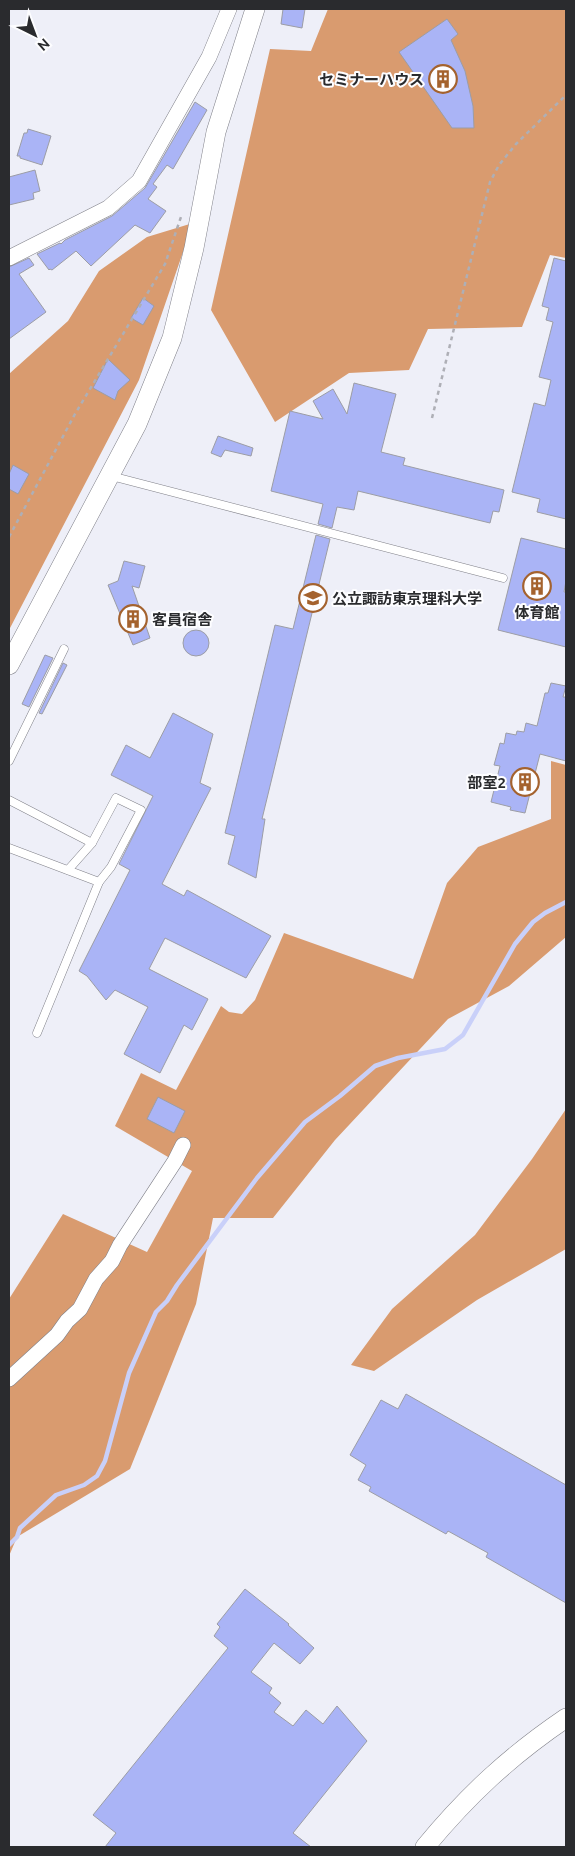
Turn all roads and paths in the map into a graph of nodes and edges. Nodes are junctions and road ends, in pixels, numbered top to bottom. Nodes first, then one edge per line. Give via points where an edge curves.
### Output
1 (229, 9) edge
2 (256, 9) edge
3 (566, 95) edge
4 (184, 208) dead end
5 (9, 258) edge
6 (432, 418) dead end
7 (109, 475) junction
8 (9, 537) edge
9 (503, 578) dead end
10 (64, 649) dead end
11 (9, 665) edge
12 (9, 761) edge
13 (9, 800) edge
14 (92, 843) junction
15 (9, 848) edge
16 (68, 870) junction
17 (99, 882) junction
18 (37, 1033) dead end
19 (183, 1144) dead end
20 (9, 1379) edge
21 (566, 1718) edge
22 (425, 1847) edge

1 - 5 street via 209,56 139,181 108,208
2 - 7 street via 216,132 194,248 172,338 137,424
3 - 6 path via 510,151 490,182
4 - 8 path via 165,264 75,414
7 - 9 lane
7 - 11 street
10 - 12 lane
13 - 14 lane
14 - 16 lane
14 - 17 lane via 116,798 140,810 111,867
15 - 16 lane
16 - 17 lane
17 - 18 lane
19 - 20 street via 80,1309 58,1335
21 - 22 street via 485,1780

